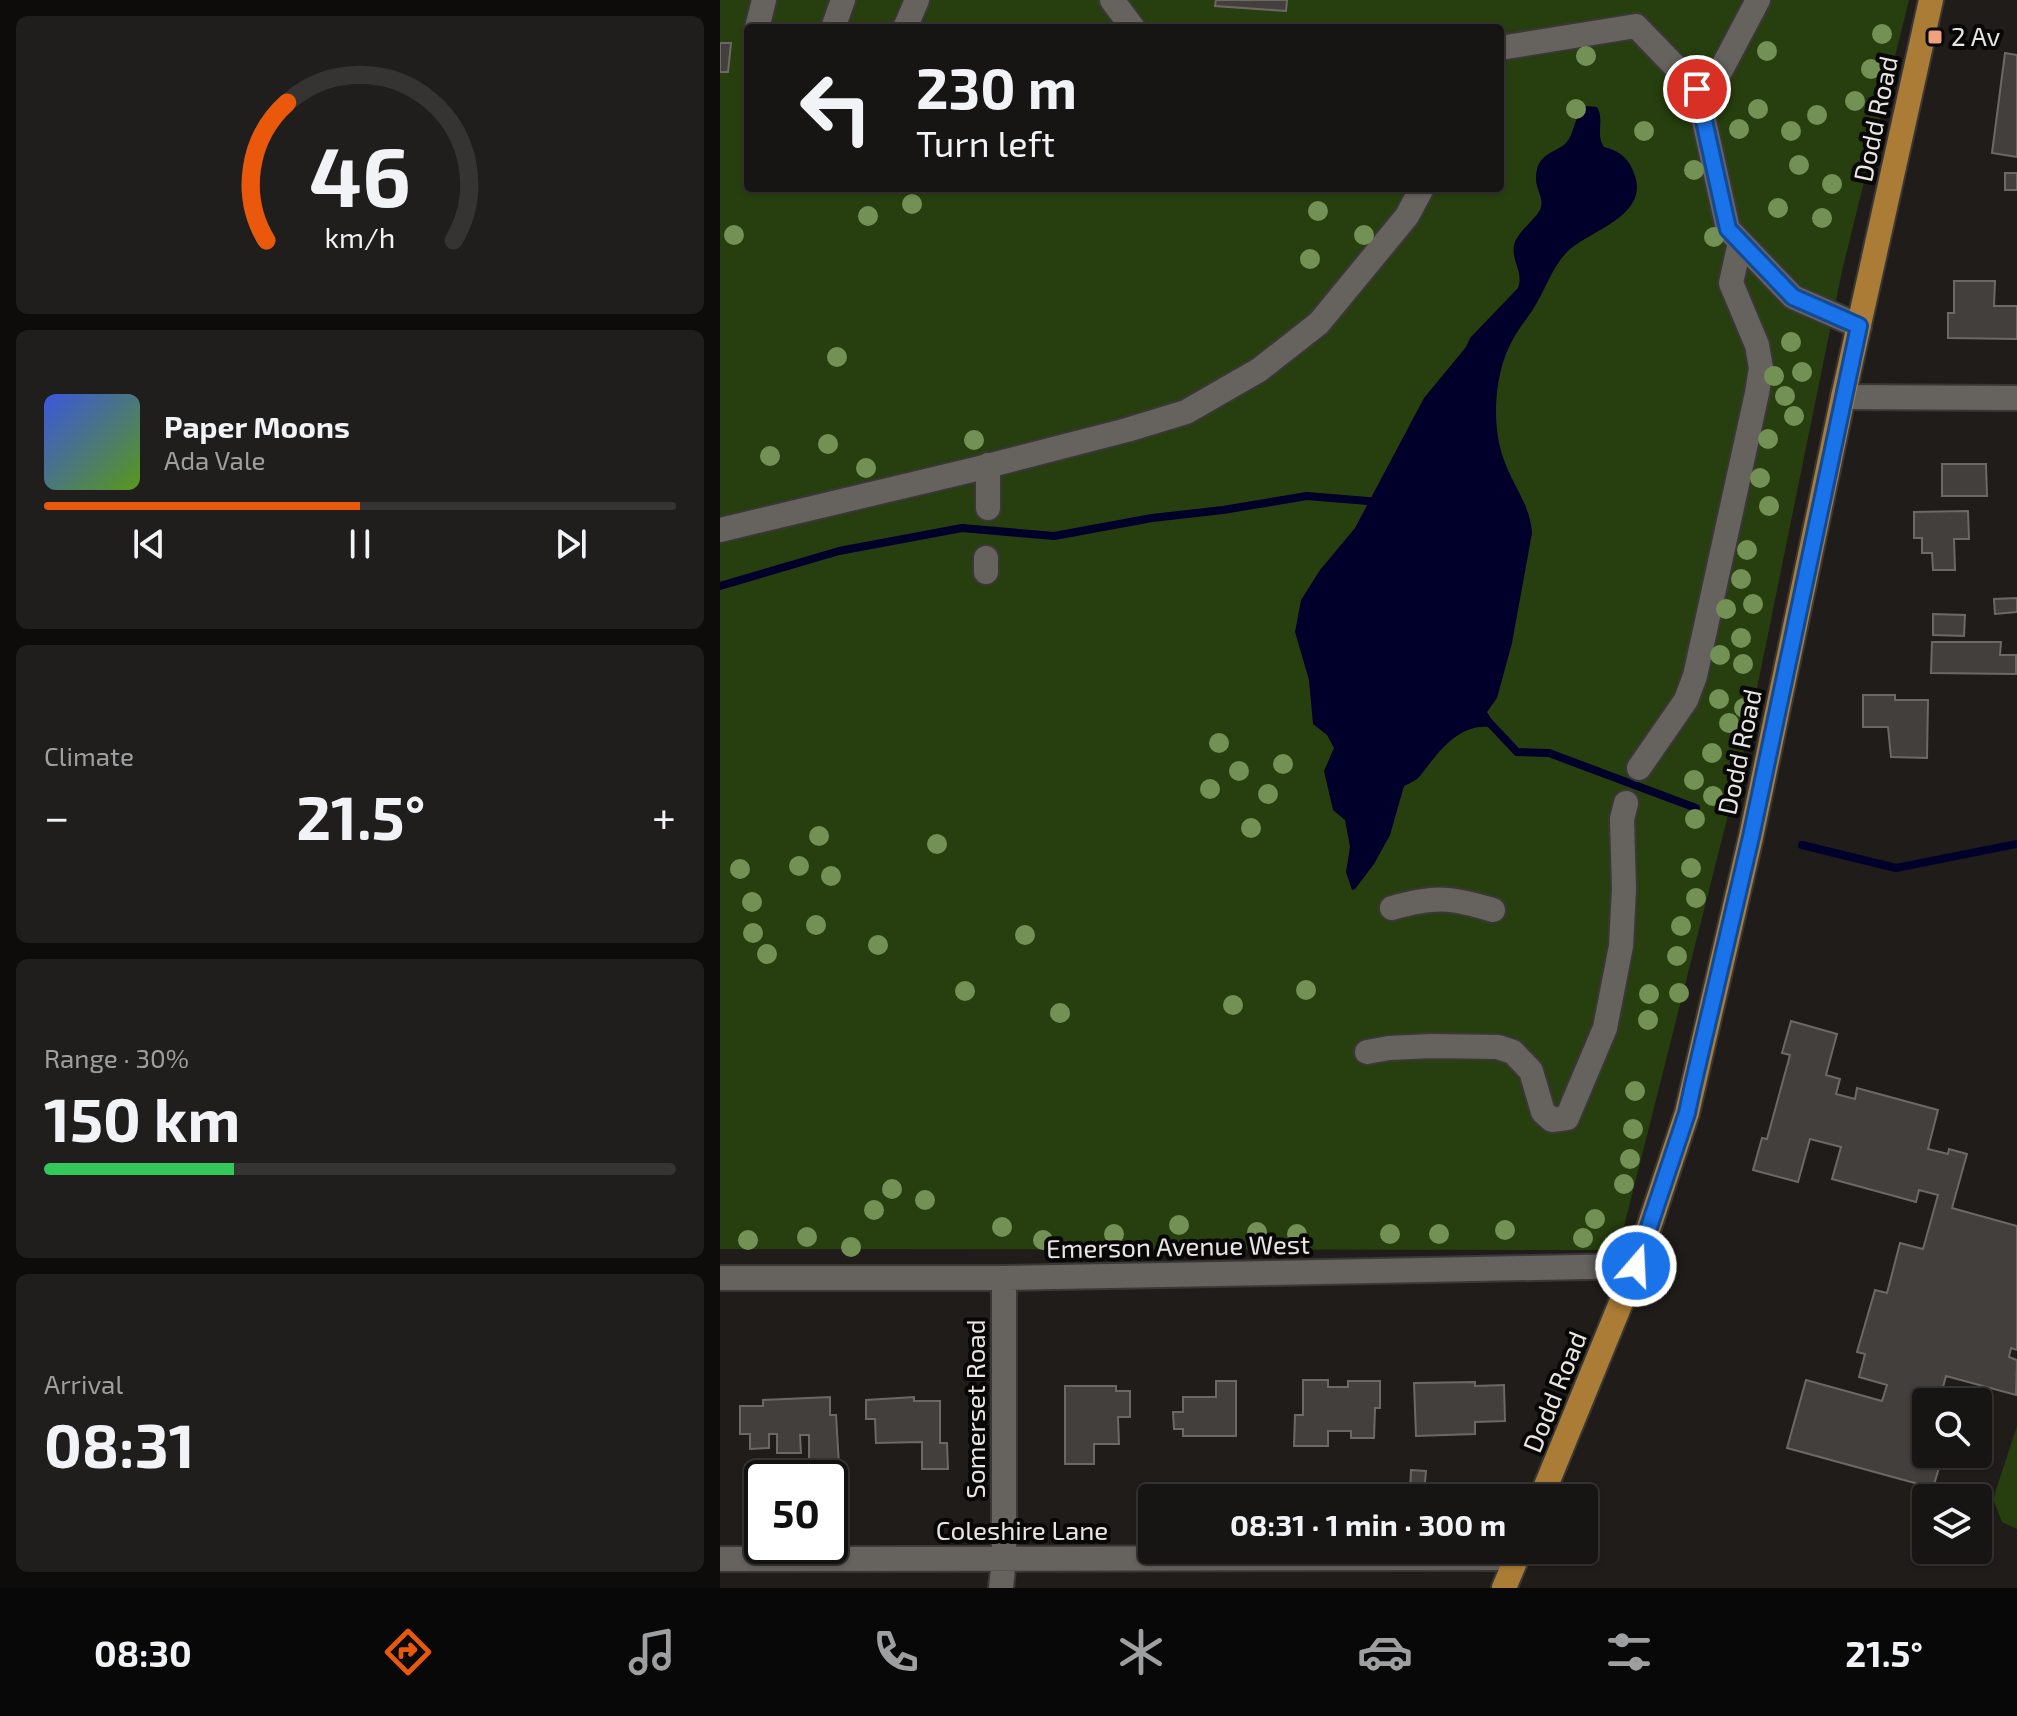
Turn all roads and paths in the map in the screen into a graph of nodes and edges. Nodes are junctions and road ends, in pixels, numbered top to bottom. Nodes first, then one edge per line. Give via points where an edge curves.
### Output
1 (764, 0) edge
2 (843, 0) edge
3 (917, 0) edge
4 (1112, 0) edge
5 (1758, 0) edge
6 (1931, 0) edge
7 (758, 24) edge
8 (834, 24) edge
9 (907, 24) edge
10 (1130, 24) edge
11 (1504, 47) edge
12 (1701, 108) junction
13 (1420, 192) edge
14 (1740, 242) junction
15 (1859, 326) junction
16 (1843, 397) junction
17 (2017, 398) edge
18 (988, 465) junction
19 (988, 508) dead end
20 (720, 530) edge
21 (1639, 768) dead end
22 (1626, 803) dead end
23 (1392, 908) dead end
24 (1493, 910) dead end
25 (1367, 1052) dead end
26 (1636, 1266) junction
27 (720, 1278) edge
28 (1004, 1278) junction
29 (1547, 1484) edge
30 (1138, 1558) edge
31 (720, 1559) edge
32 (1004, 1559) junction
33 (1514, 1564) edge
34 (1001, 1588) edge
35 (1504, 1588) edge

1 - 7 street
2 - 8 street
3 - 9 street
4 - 10 street
5 - 12 street
6 - 15 main road, Dodd Road
11 - 12 street via 1636,26 1697,89
12 - 14 street via 1728,229
13 - 18 street via 1407,216 1319,323 1259,370 1186,412
14 - 15 street via 1793,297
14 - 21 street via 1731,283 1757,345 1757,393 1695,676 1686,700
15 - 16 main road, Dodd Road
16 - 17 street
16 - 26 main road, Dodd Road via 1687,1113
18 - 19 street
18 - 20 street
22 - 25 street via 1621,946 1605,1028 1567,1118 1552,1120 1543,1112 1531,1071 1513,1052 1498,1047
23 - 24 street via 1434,898
26 - 28 street, Emerson Avenue West
26 - 29 main road, Dodd Road
27 - 28 street, Emerson Avenue West
28 - 32 street, Somerset Road
30 - 32 street, Coleshire Lane
31 - 32 street, Coleshire Lane
32 - 34 street, Somerset Road
33 - 35 main road

